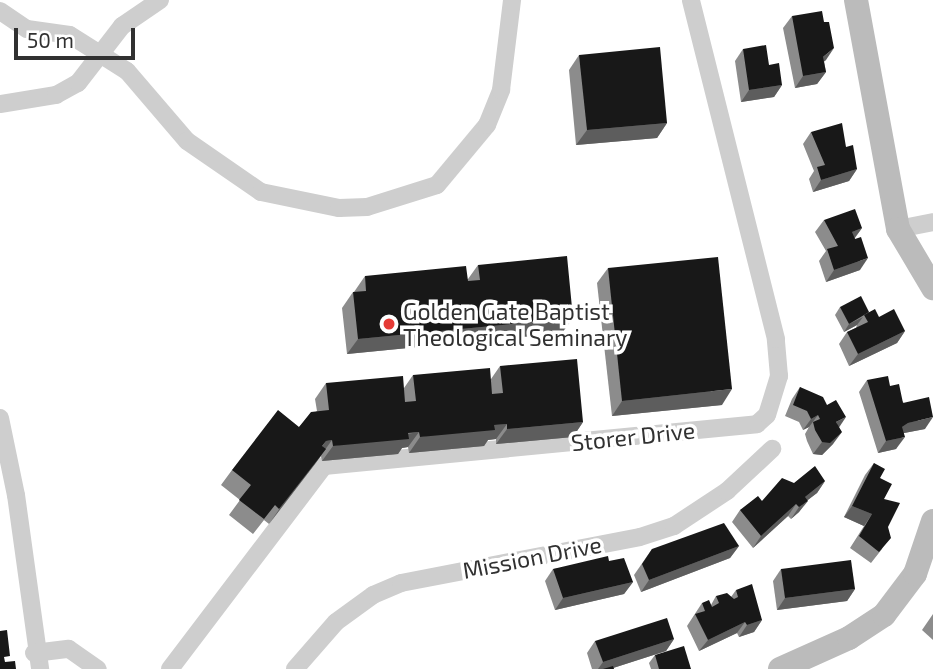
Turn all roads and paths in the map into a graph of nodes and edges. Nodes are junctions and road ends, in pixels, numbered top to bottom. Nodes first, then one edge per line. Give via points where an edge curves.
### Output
1 (160, 0) edge
2 (512, 0) edge
3 (691, 0) edge
4 (856, 0) edge
5 (0, 12) edge
6 (99, 54) junction
7 (0, 104) edge
8 (933, 222) edge
9 (898, 229) junction
10 (933, 288) edge
11 (0, 418) edge
12 (772, 449) dead end
13 (933, 521) edge
14 (37, 661) edge
15 (98, 669) edge
16 (170, 669) edge
17 (295, 669) edge
18 (780, 669) edge

1 - 6 street via 122,26
2 - 6 street via 501,90 487,125 438,185 367,207 339,208 261,192 187,141 127,71
3 - 16 street, Storer Drive via 775,340 779,376 767,415 757,424 324,466
4 - 9 street
5 - 6 street via 27,29 70,35
6 - 7 street via 78,83 56,94
8 - 9 street
9 - 10 street
11 - 14 street via 16,495
12 - 17 street, Mission Drive via 727,491 674,526 640,537 401,583 373,595 337,622
13 - 18 street via 915,574 884,615 849,638
14 - 15 street via 69,649

